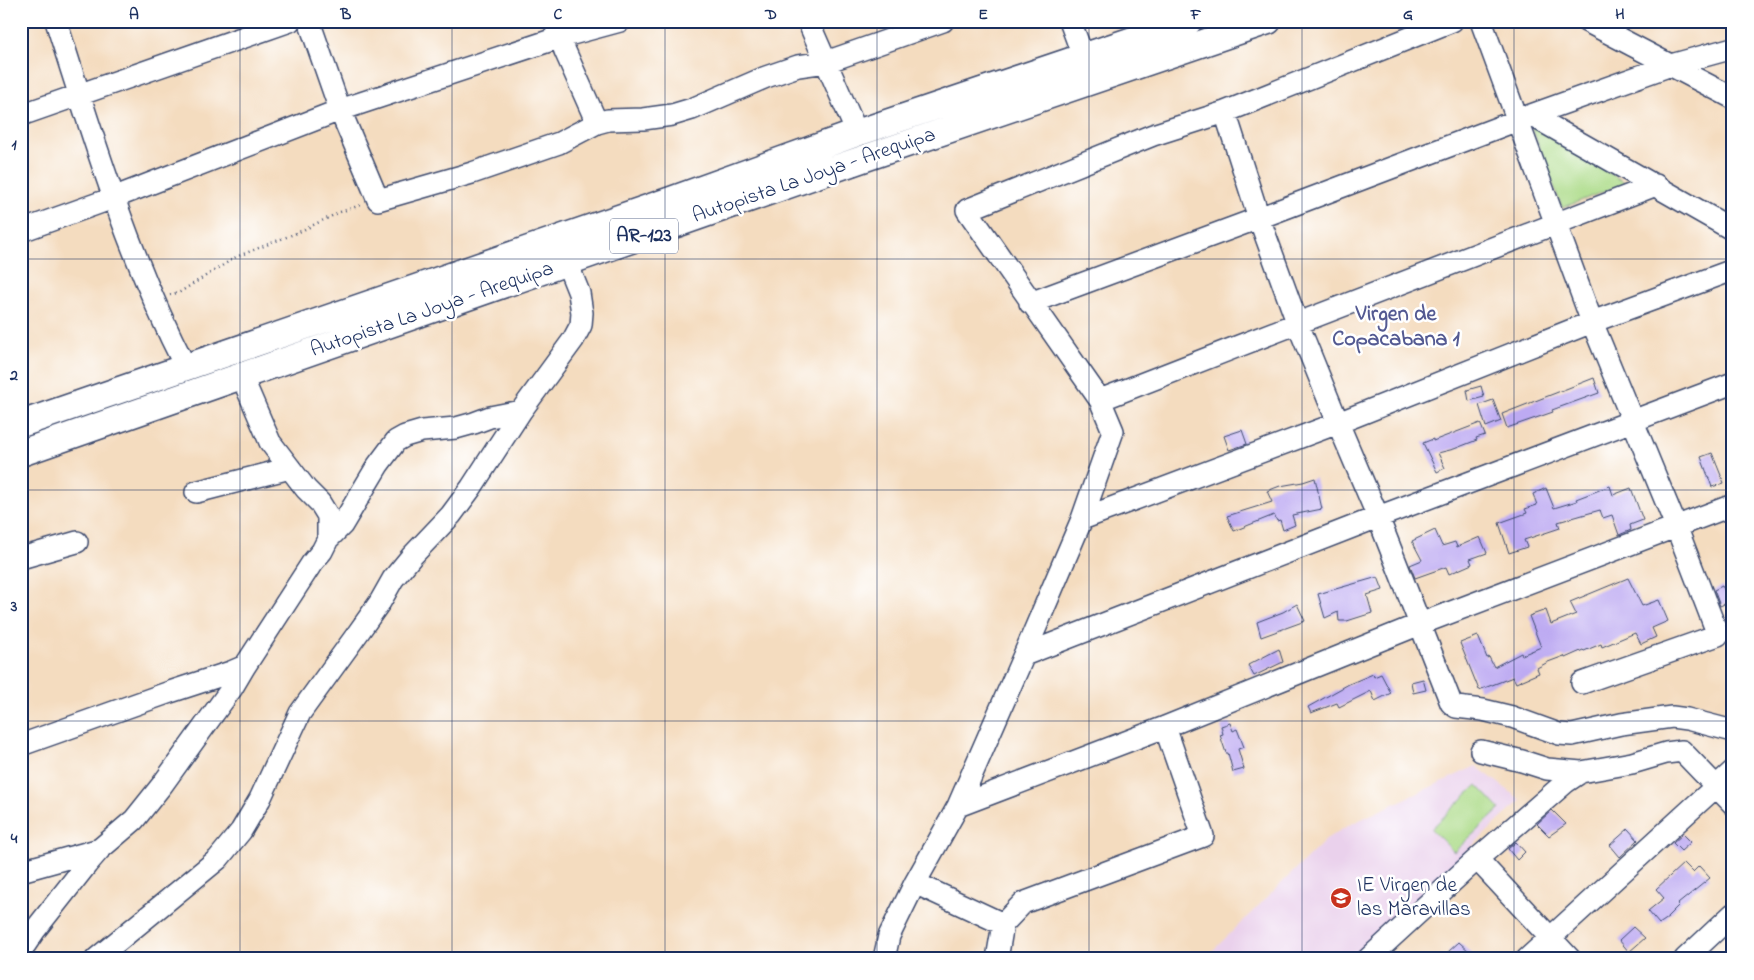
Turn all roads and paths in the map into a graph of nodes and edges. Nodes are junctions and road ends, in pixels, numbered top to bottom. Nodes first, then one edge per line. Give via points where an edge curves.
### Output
1 (56, 21) edge
2 (290, 21) edge
3 (309, 21) edge
4 (620, 21) edge
5 (808, 21) edge
6 (943, 21) edge
7 (1070, 21) edge
8 (1189, 21) edge
9 (1268, 21) edge
10 (1452, 21) edge
11 (1481, 21) edge
12 (1586, 21) edge
13 (557, 29) edge
14 (1727, 55) edge
15 (1083, 56) junction
16 (826, 62) junction
17 (1671, 65) junction
18 (79, 95) junction
19 (1733, 98) edge
20 (340, 110) junction
21 (1225, 112) junction
22 (21, 114) edge
23 (1525, 118) junction
24 (597, 123) junction
25 (857, 133) junction
26 (1656, 185) junction
27 (113, 198) junction
28 (378, 200) junction
29 (1259, 218) junction
30 (1556, 225) junction
31 (1733, 230) edge
32 (21, 231) edge
33 (567, 263) junction
34 (1733, 270) edge
35 (155, 302) junction
36 (1030, 303) junction
37 (1297, 322) junction
38 (1592, 322) junction
39 (184, 366) junction
40 (242, 377) junction
41 (1733, 383) edge
42 (1100, 400) junction
43 (521, 411) junction
44 (1632, 421) junction
45 (21, 424) edge
46 (1338, 424) junction
47 (21, 453) edge
48 (290, 468) junction
49 (196, 492) dead end
50 (1733, 505) edge
51 (1378, 517) junction
52 (1082, 519) junction
53 (1676, 526) junction
54 (328, 539) junction
55 (77, 542) dead end
56 (21, 558) edge
57 (1420, 624) junction
58 (1726, 632) edge
59 (1024, 655) junction
60 (245, 666) junction
61 (1582, 683) dead end
62 (1166, 727) junction
63 (1733, 731) edge
64 (21, 745) edge
65 (1482, 751) dead end
66 (1733, 771) edge
67 (1581, 772) junction
68 (1715, 786) junction
69 (1733, 804) edge
70 (958, 806) junction
71 (100, 850) junction
72 (1477, 859) junction
73 (21, 871) edge
74 (915, 884) junction
75 (1733, 914) edge
76 (1003, 924) junction
77 (1550, 937) junction
78 (21, 951) edge
79 (96, 959) edge
80 (884, 959) edge
81 (996, 959) edge
82 (1368, 959) edge
83 (1527, 959) edge
84 (1570, 959) edge
85 (1685, 959) edge

1 - 18 street
2 - 18 street
3 - 20 street
4 - 13 street
5 - 16 street
6 - 16 street
7 - 15 street
8 - 15 main road, Autopista La Joya - Arequipa / AR-123
9 - 33 main road, Autopista La Joya - Arequipa / AR-123
10 - 21 street
11 - 23 street
12 - 17 street
13 - 20 street
13 - 24 street
14 - 17 street
15 - 25 main road, Autopista La Joya - Arequipa / AR-123
16 - 24 street via 798,66 672,115
16 - 25 street
17 - 19 street
17 - 23 street
18 - 22 street
18 - 27 street
20 - 27 street
20 - 28 street
21 - 29 street
21 - 36 street via 1153,135 967,210
23 - 26 street
23 - 29 street
23 - 30 street
24 - 28 street via 559,143
25 - 39 main road, Autopista La Joya - Arequipa / AR-123
26 - 30 street
26 - 31 street
27 - 32 street
27 - 35 street
28 - 35 path via 340,212 236,257 180,292
29 - 36 street
29 - 37 street
30 - 37 street
30 - 38 street
33 - 40 main road, Autopista La Joya - Arequipa / AR-123
33 - 43 street via 579,293 581,325
34 - 38 street
35 - 39 street
36 - 42 street
37 - 42 street
37 - 46 street
38 - 44 street
38 - 46 street
39 - 45 main road, Autopista La Joya - Arequipa / AR-123
40 - 47 main road, Autopista La Joya - Arequipa / AR-123
40 - 48 street via 270,442
41 - 44 street
42 - 52 street via 1113,431
43 - 54 street via 456,428 422,431 396,441 342,524
43 - 79 street via 471,488 393,579 300,713 241,832 218,859
44 - 51 street
44 - 53 street
46 - 51 street
46 - 52 street
48 - 49 street
48 - 54 street via 325,510 329,522
50 - 53 street
51 - 57 street
51 - 59 street
52 - 59 street
53 - 57 street
53 - 58 street
54 - 60 street
55 - 56 street
57 - 62 street
57 - 63 street via 1451,703 1456,707 1499,713 1559,734 1572,735 1672,717
58 - 61 street
59 - 70 street
60 - 64 street
60 - 71 street via 162,785 134,820
62 - 70 street
62 - 76 street via 1203,836 1023,903
65 - 67 street via 1547,770
66 - 68 street
67 - 68 street via 1682,751
67 - 72 street
68 - 69 street
68 - 77 street
70 - 74 street
71 - 73 street
71 - 78 street
72 - 77 street
72 - 82 street
74 - 76 street
74 - 80 street via 889,936
75 - 85 street
76 - 81 street
77 - 83 street
77 - 84 street

